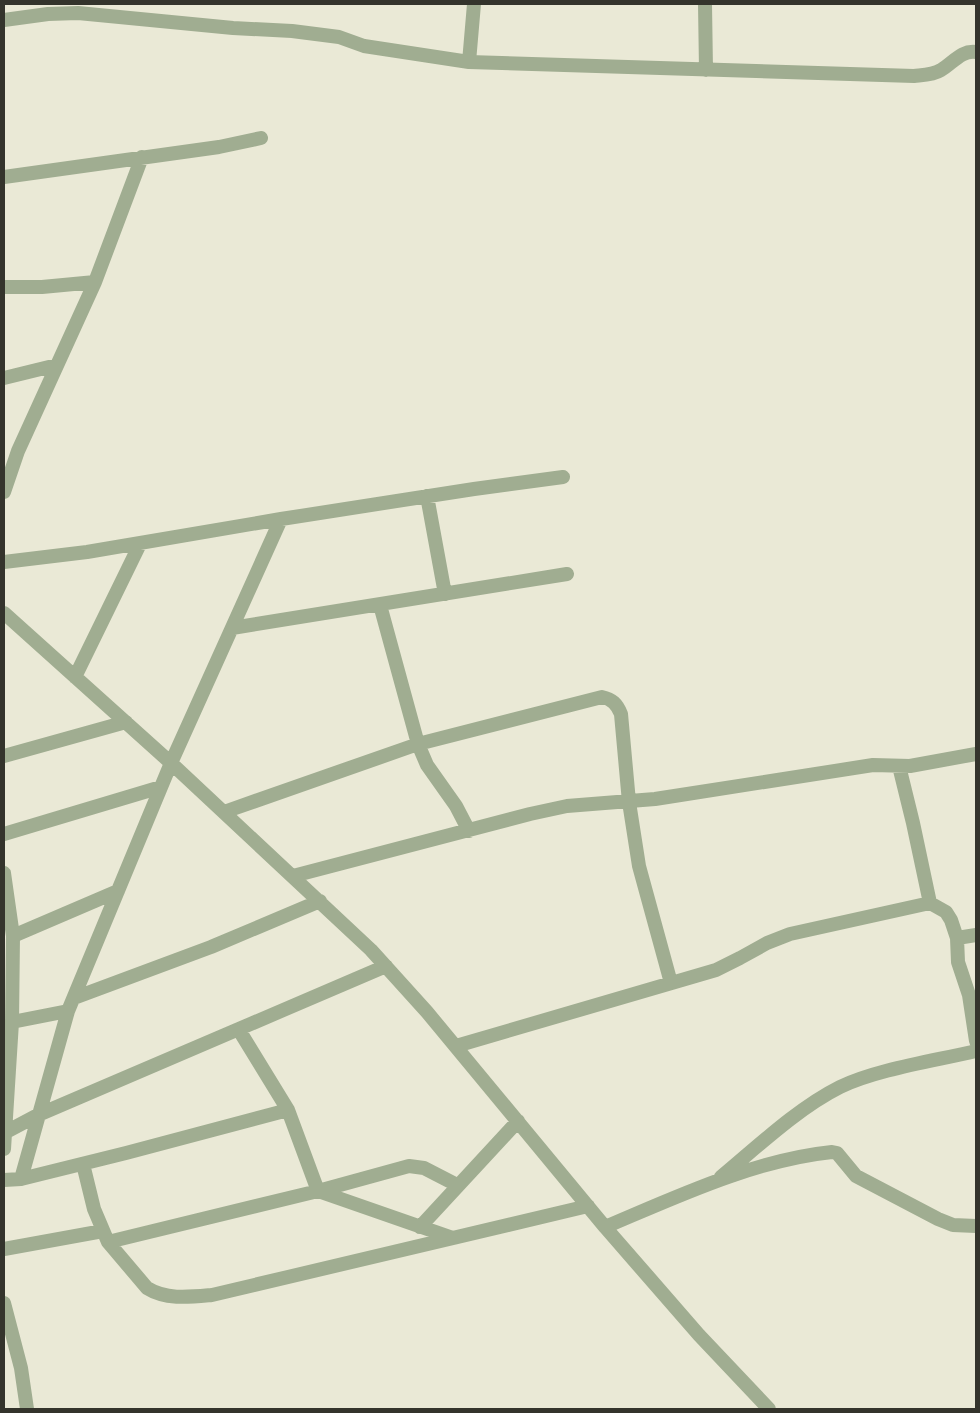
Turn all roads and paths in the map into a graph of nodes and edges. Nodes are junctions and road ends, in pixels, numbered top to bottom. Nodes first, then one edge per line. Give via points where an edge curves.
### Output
1 (474, 4) edge
2 (705, 4) edge
3 (53, 9) edge
4 (4, 20) edge
5 (976, 52) edge
6 (469, 62) junction
7 (706, 70) junction
8 (261, 138) dead end
9 (142, 157) junction
10 (4, 177) edge
11 (95, 282) junction
12 (4, 287) edge
13 (57, 365) junction
14 (4, 378) edge
15 (18, 451) junction
16 (4, 453) edge
17 (563, 477) dead end
18 (4, 492) edge
19 (427, 496) junction
20 (281, 519) junction
21 (140, 544) junction
22 (4, 562) edge
23 (567, 574) dead end
24 (445, 594) junction
25 (380, 605) junction
26 (4, 613) edge
27 (232, 628) junction
28 (75, 677) junction
29 (126, 722) junction
30 (418, 744) junction
31 (976, 754) edge
32 (4, 756) edge
33 (171, 763) junction
34 (899, 766) junction
35 (161, 788) junction
36 (629, 802) junction
37 (224, 812) junction
38 (469, 831) junction
39 (4, 834) edge
40 (293, 876) junction
41 (5, 882) edge
42 (118, 891) junction
43 (320, 901) junction
44 (930, 903) junction
45 (976, 935) edge
46 (13, 936) junction
47 (957, 938) junction
48 (386, 966) junction
49 (670, 983) junction
50 (71, 1004) junction
51 (12, 1022) junction
52 (238, 1030) junction
53 (976, 1041) edge
54 (456, 1046) junction
55 (976, 1051) edge
56 (7, 1055) edge
57 (288, 1110) junction
58 (38, 1115) junction
59 (518, 1121) junction
60 (4, 1132) edge
61 (4, 1149) edge
62 (83, 1164) junction
63 (21, 1179) junction
64 (4, 1180) edge
65 (714, 1182) junction
66 (457, 1186) junction
67 (318, 1191) junction
68 (588, 1206) junction
69 (976, 1226) edge
70 (420, 1227) junction
71 (604, 1227) junction
72 (106, 1236) junction
73 (453, 1238) junction
74 (4, 1249) edge
75 (4, 1303) edge
76 (28, 1409) edge
77 (769, 1409) edge

1 - 6 street
2 - 7 street
3 - 4 street
3 - 6 street via 292,31
5 - 7 street via 958,56 941,70 914,76
6 - 7 street
8 - 9 street
9 - 10 street
9 - 11 street
11 - 12 street
11 - 13 street
13 - 14 street
13 - 15 street
15 - 16 street
15 - 18 street
17 - 19 street
19 - 20 street
19 - 24 street
20 - 21 street
20 - 27 street
21 - 22 street
21 - 28 street
23 - 24 street
24 - 25 street
25 - 27 street
25 - 30 street
26 - 28 street
27 - 33 street
28 - 29 street
29 - 32 street
29 - 33 street
30 - 36 street via 608,698 618,706 621,714
30 - 37 street
30 - 38 street via 427,765
31 - 34 street via 941,762
33 - 35 street
33 - 37 street
34 - 36 street via 873,765
34 - 44 street
35 - 39 street
35 - 42 street
36 - 38 street via 567,806
36 - 49 street via 639,866
37 - 40 street
38 - 40 street
40 - 43 street
41 - 46 street
42 - 46 street
42 - 50 street
43 - 48 street
43 - 50 street
44 - 47 street via 946,912
44 - 49 street via 790,934 716,970
45 - 47 street
46 - 51 street
47 - 53 street via 958,962 969,995
48 - 52 street
48 - 54 street
49 - 54 street
50 - 51 street
50 - 58 street
51 - 56 street
52 - 57 street
52 - 58 street
54 - 59 street
55 - 65 street via 869,1076 840,1087 816,1101
56 - 60 street
57 - 62 street
57 - 67 street
58 - 60 street
58 - 63 street
59 - 66 street
59 - 68 street
60 - 61 street
62 - 63 street
62 - 72 street via 94,1209
63 - 64 street
65 - 69 street via 786,1160 832,1152 856,1176 938,1219 953,1225
65 - 71 street
66 - 67 street via 424,1168 409,1166
66 - 70 street
67 - 70 street
67 - 72 street
68 - 71 street
68 - 73 street
70 - 73 street
71 - 77 street
72 - 73 street via 147,1288 172,1296 212,1295
72 - 74 street
75 - 76 street

